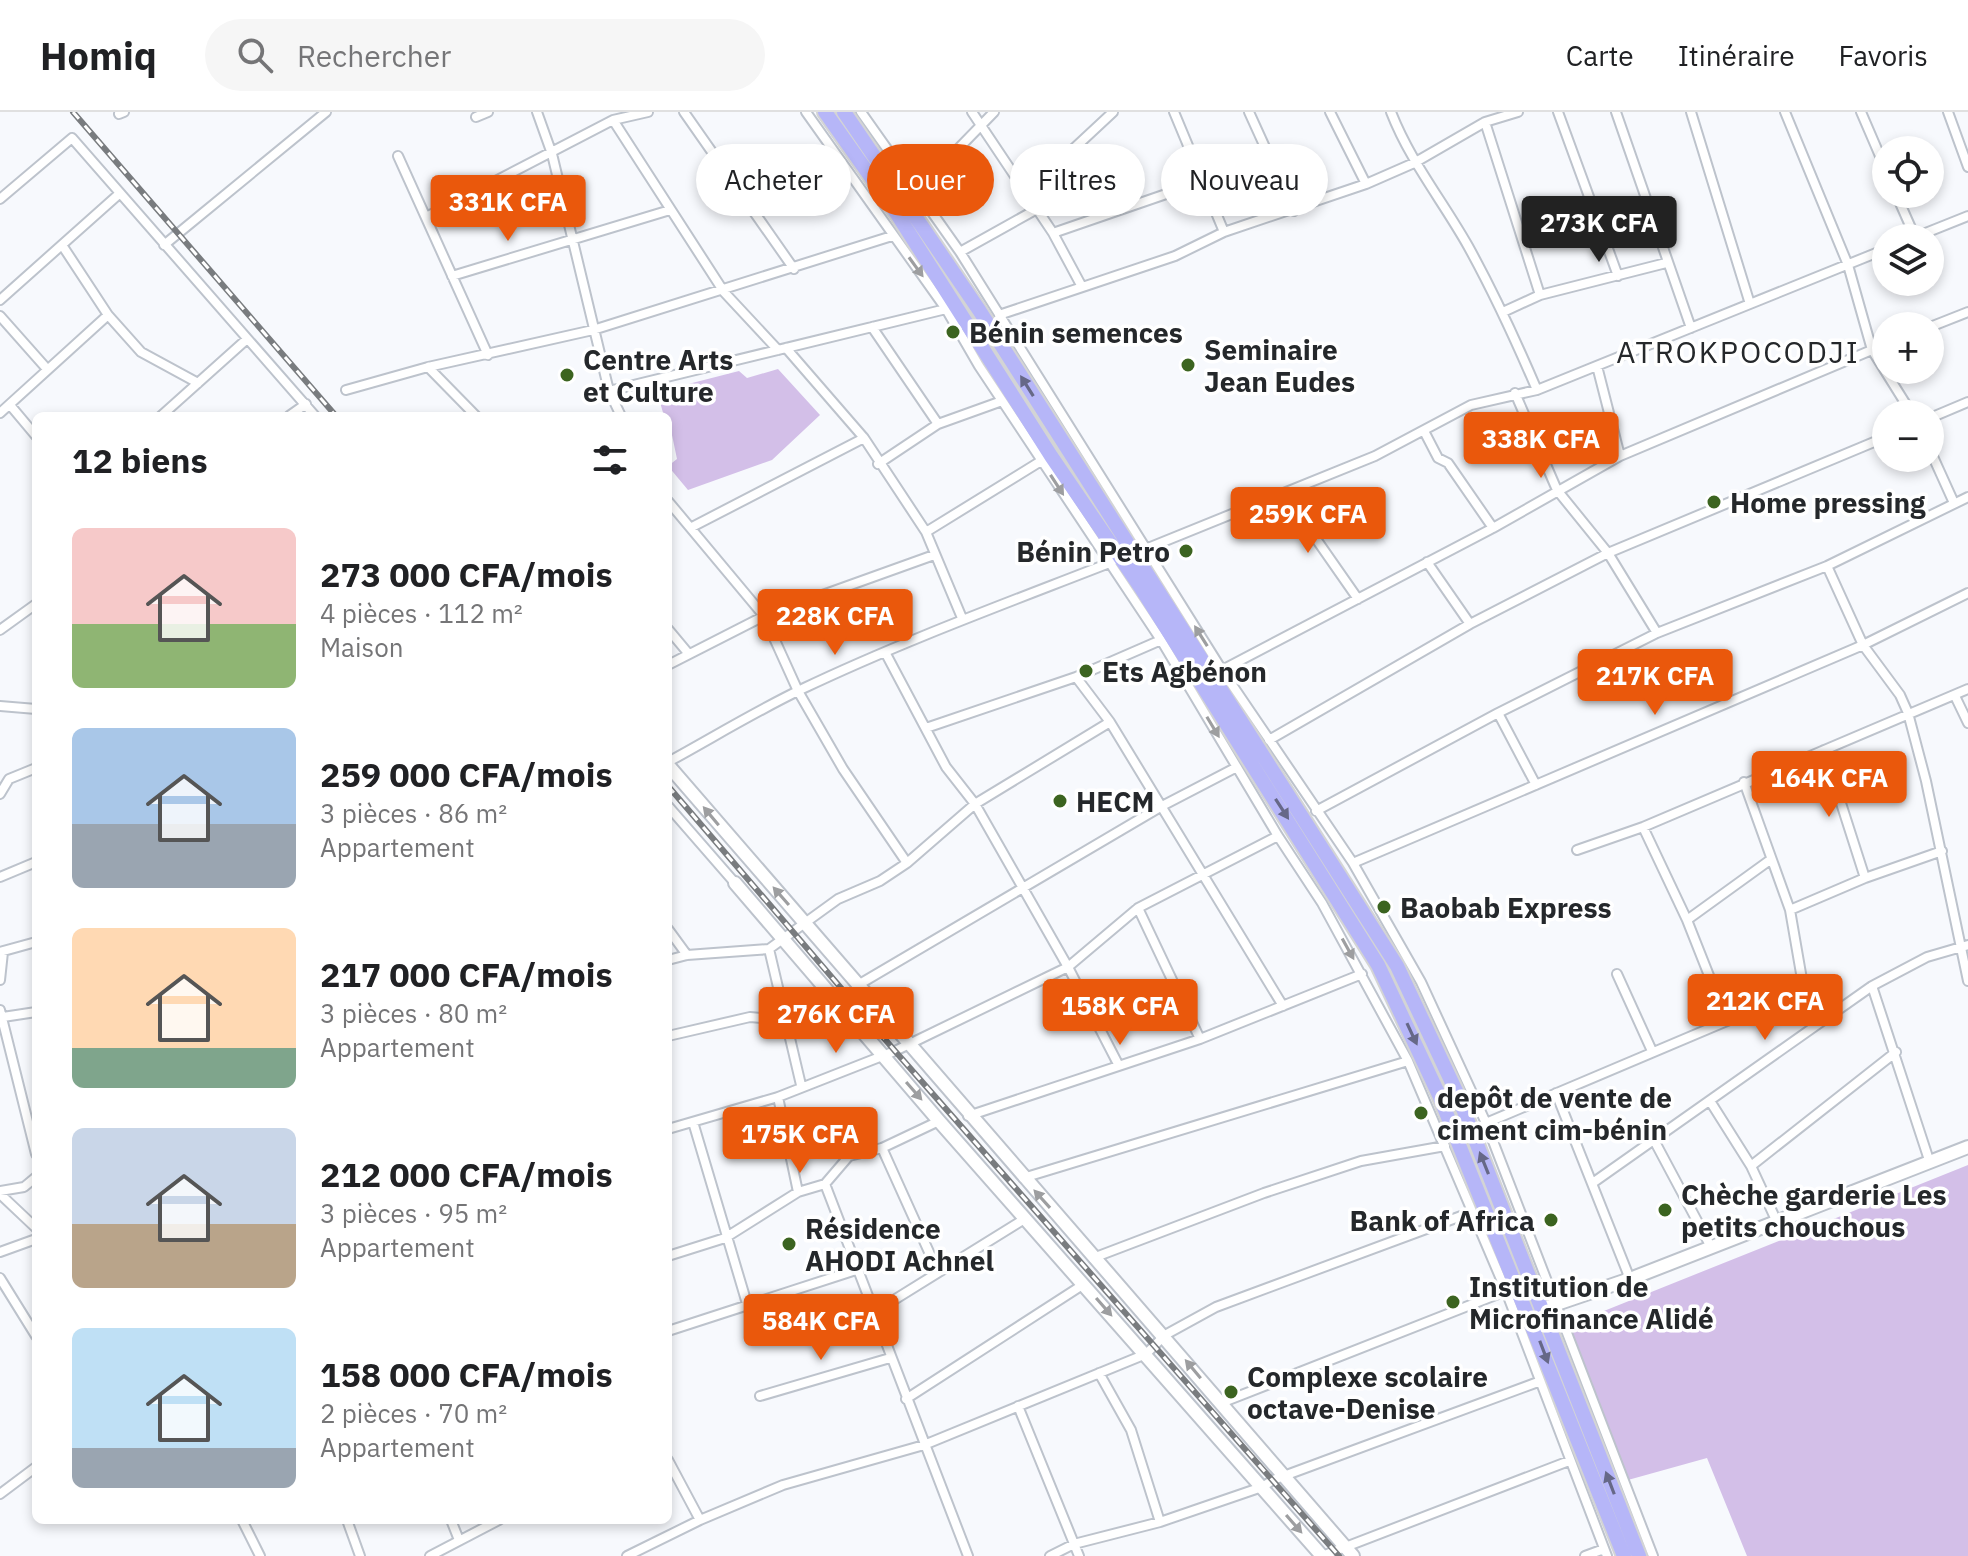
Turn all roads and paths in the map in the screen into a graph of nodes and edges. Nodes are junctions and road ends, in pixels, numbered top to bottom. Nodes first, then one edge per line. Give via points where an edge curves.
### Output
1 (326, 112) edge
2 (488, 112) edge
3 (537, 112) edge
4 (648, 112) edge
5 (684, 112) edge
6 (806, 112) edge
7 (825, 112) edge
8 (844, 112) edge
9 (861, 112) edge
10 (972, 112) edge
11 (994, 112) edge
12 (1113, 112) edge
13 (1174, 112) edge
14 (1249, 112) edge
15 (1330, 112) edge
16 (1391, 112) edge
17 (1517, 112) edge
18 (1558, 112) edge
19 (1616, 112) edge
20 (1691, 112) edge
21 (1785, 112) edge
22 (1861, 112) edge
23 (1948, 112) edge
24 (476, 117) dead end
25 (613, 120) junction
26 (1485, 122) junction
27 (982, 125) junction
28 (1872, 138) edge
29 (884, 144) edge
30 (963, 144) edge
31 (1079, 144) edge
32 (1186, 144) edge
33 (1264, 144) edge
34 (552, 154) junction
35 (398, 156) dead end
36 (1414, 163) junction
37 (1968, 167) edge
38 (1010, 170) edge
39 (1366, 184) junction
40 (119, 194) junction
41 (1161, 196) edge
42 (1328, 198) edge
43 (0, 199) edge
44 (670, 210) junction
45 (936, 216) edge
46 (1024, 216) edge
47 (1042, 216) edge
48 (1217, 216) edge
49 (1277, 216) edge
50 (1968, 216) edge
51 (426, 217) junction
52 (1944, 226) edge
53 (1224, 232) junction
54 (1053, 233) junction
55 (892, 236) junction
56 (573, 241) junction
57 (62, 245) junction
58 (164, 245) junction
59 (960, 252) junction
60 (1872, 255) edge
61 (1666, 263) junction
62 (1848, 265) junction
63 (794, 269) junction
64 (452, 276) junction
65 (1618, 276) junction
66 (1081, 285) junction
67 (724, 292) junction
68 (1540, 295) junction
69 (0, 300) edge
70 (1750, 304) junction
71 (946, 309) junction
72 (1503, 312) junction
73 (1968, 312) edge
74 (108, 315) junction
75 (999, 315) junction
76 (0, 316) edge
77 (1944, 321) edge
78 (872, 327) junction
79 (1691, 328) junction
80 (593, 330) junction
81 (247, 339) junction
82 (782, 349) junction
83 (1872, 350) joint
84 (488, 355) junction
85 (1597, 366) junction
86 (428, 367) junction
87 (47, 369) junction
88 (198, 383) junction
89 (346, 390) dead end
90 (1537, 390) junction
91 (609, 391) junction
92 (1515, 393) junction
93 (1002, 401) junction
94 (1968, 402) edge
95 (306, 404) junction
96 (10, 405) junction
97 (165, 412) edge
98 (295, 412) edge
99 (312, 412) edge
100 (472, 412) edge
101 (619, 412) edge
102 (1944, 412) edge
103 (0, 413) edge
104 (938, 424) junction
105 (32, 431) edge
106 (1424, 431) junction
107 (864, 438) junction
108 (1872, 443) edge
109 (1620, 456) junction
110 (1041, 461) junction
111 (878, 464) junction
112 (1940, 472) edge
113 (1557, 490) junction
114 (1284, 493) junction
115 (1968, 497) edge
116 (1954, 503) junction
117 (672, 505) edge
118 (692, 527) junction
119 (1493, 528) junction
120 (926, 532) junction
121 (1608, 553) junction
122 (934, 555) junction
123 (1127, 556) junction
124 (1427, 562) junction
125 (1827, 566) junction
126 (1968, 593) edge
127 (1358, 599) junction
128 (32, 607) edge
129 (764, 616) junction
130 (962, 618) junction
131 (1470, 624) junction
132 (0, 630) edge
133 (1657, 633) junction
134 (672, 634) edge
135 (1161, 640) junction
136 (1863, 645) junction
137 (885, 652) junction
138 (688, 653) junction
139 (672, 663) edge
140 (1222, 670) junction
141 (1076, 677) junction
142 (1968, 689) edge
143 (798, 691) junction
144 (1955, 696) junction
145 (0, 706) edge
146 (32, 709) edge
147 (1498, 713) junction
148 (1908, 713) junction
149 (1110, 722) junction
150 (1968, 723) edge
151 (926, 728) junction
152 (1269, 740) junction
153 (1824, 750) junction
154 (672, 762) edge
155 (1237, 767) junction
156 (672, 769) edge
157 (32, 770) edge
158 (1744, 782) junction
159 (1536, 785) junction
160 (0, 794) edge
161 (975, 804) junction
162 (1162, 806) junction
163 (672, 811) edge
164 (1316, 811) junction
165 (1643, 827) junction
166 (1278, 836) junction
167 (1577, 850) dead end
168 (1942, 851) junction
169 (1770, 860) junction
170 (907, 863) junction
171 (1353, 863) junction
172 (32, 864) edge
173 (1201, 875) junction
174 (0, 877) edge
175 (1865, 878) junction
176 (735, 883) joint
177 (1022, 891) junction
178 (1138, 908) junction
179 (1790, 910) junction
180 (1687, 920) junction
181 (805, 923) junction
182 (672, 934) edge
183 (782, 938) junction
184 (32, 943) edge
185 (1963, 945) edge
186 (769, 949) junction
187 (2, 952) edge
188 (687, 955) junction
189 (672, 959) edge
190 (1068, 967) junction
191 (1362, 974) junction
192 (1617, 974) dead end
193 (0, 980) edge
194 (1968, 981) edge
195 (858, 985) junction
196 (1872, 986) junction
197 (1283, 1006) junction
198 (32, 1012) edge
199 (1, 1014) edge
200 (784, 1020) junction
201 (1727, 1021) junction
202 (672, 1035) edge
203 (1200, 1039) junction
204 (908, 1043) junction
205 (1652, 1051) junction
206 (1896, 1052) junction
207 (883, 1055) junction
208 (1408, 1061) junction
209 (1118, 1064) junction
210 (801, 1085) junction
211 (1556, 1093) junction
212 (778, 1097) junction
213 (1710, 1101) junction
214 (968, 1116) junction
215 (939, 1121) junction
216 (693, 1122) junction
217 (1486, 1123) junction
218 (672, 1128) edge
219 (32, 1138) edge
220 (1655, 1142) junction
221 (1445, 1146) junction
222 (1968, 1147) edge
223 (882, 1148) junction
224 (1929, 1160) junction
225 (1751, 1166) junction
226 (1023, 1178) junction
227 (32, 1180) edge
228 (1594, 1182) junction
229 (825, 1184) junction
230 (0, 1192) edge
231 (798, 1192) junction
232 (1472, 1212) junction
233 (1026, 1218) junction
234 (1776, 1220) junction
235 (32, 1224) edge
236 (725, 1238) junction
237 (32, 1240) edge
238 (1711, 1247) junction
239 (0, 1252) edge
240 (672, 1255) edge
241 (1093, 1258) junction
242 (856, 1270) junction
243 (938, 1272) junction
244 (0, 1278) edge
245 (1630, 1279) junction
246 (1084, 1284) junction
247 (1506, 1291) junction
248 (748, 1307) junction
249 (1549, 1308) junction
250 (873, 1313) junction
251 (32, 1330) edge
252 (672, 1330) edge
253 (1165, 1335) junction
254 (1146, 1354) junction
255 (890, 1358) junction
256 (1099, 1373) junction
257 (1538, 1382) junction
258 (760, 1396) dead end
259 (906, 1399) junction
260 (1221, 1403) junction
261 (1018, 1406) junction
262 (924, 1445) junction
263 (1569, 1461) junction
264 (672, 1468) edge
265 (32, 1470) edge
266 (1286, 1475) junction
267 (1262, 1487) junction
268 (0, 1494) edge
269 (700, 1520) junction
270 (1160, 1522) junction
271 (244, 1524) edge
272 (348, 1524) edge
273 (453, 1524) edge
274 (491, 1524) edge
275 (459, 1540) junction
276 (1074, 1544) junction
277 (1350, 1552) edge
278 (1606, 1552) edge
279 (260, 1556) edge
280 (360, 1556) edge
281 (430, 1556) edge
282 (627, 1556) edge
283 (968, 1556) edge
284 (1050, 1556) edge
285 (1079, 1556) edge
286 (1322, 1556) edge
287 (1585, 1556) edge
288 (1624, 1556) edge
289 (1639, 1556) edge
290 (1653, 1556) edge

1 - 58 street
2 - 24 street
3 - 34 street
4 - 25 street
5 - 63 street
6 - 55 street
7 - 123 highway via 897,214 1051,456
123 -> 8 highway via 979,310
9 - 29 street
10 - 27 street
11 - 27 street
12 - 31 street
13 - 32 street
14 - 33 street
15 - 39 street
16 - 36 street
17 - 26 street
18 - 65 street
19 - 61 street
20 - 70 street
21 - 62 street
22 - 28 street
23 - 37 street
25 - 34 street
25 - 44 street
26 - 36 street
26 - 68 street
27 - 30 street
27 - 38 street
34 - 51 street
34 - 56 street
35 - 51 street
36 - 39 street
36 - 72 street
39 - 42 street
40 - 43 street via 72,138
40 - 57 street
40 - 58 street
41 - 54 street
44 - 56 street
44 - 67 street
45 - 59 street
46 - 59 street
47 - 54 street
48 - 53 street
49 - 53 street
50 - 52 street
51 - 64 street
53 - 66 street via 1175,256
54 - 66 street
55 - 63 street
55 -> 71 street
56 - 64 street
56 - 80 street
57 - 69 street
57 - 74 street
58 - 81 street
59 - 75 street
60 - 62 street
61 - 65 street
61 - 79 street
62 - 70 street
62 - 83 street
63 - 67 street
64 - 84 street
65 - 68 street
66 - 75 street
67 - 80 street
67 - 82 street
68 - 72 street
70 - 79 street
71 - 78 street
71 - 93 street
72 - 90 street
73 - 77 street
74 - 87 street
74 - 88 street via 148,358
75 - 123 street
76 - 87 street
78 - 82 street
78 - 104 street
79 - 85 street
80 - 84 street
80 - 91 street
81 - 88 street
81 - 95 street
82 - 91 street
82 - 107 street
83 - 109 street
84 - 86 street
85 - 90 street
85 - 109 street
86 - 89 street
86 - 100 street
87 - 96 street
88 - 97 street
90 - 92 street
91 - 101 street
92 - 106 street via 1471,405
92 - 113 street
93 - 104 street
93 - 110 street
94 - 102 street
95 - 98 street
95 - 99 street
96 - 103 street
96 - 105 street
104 - 111 street
106 - 114 street
106 - 119 street via 1438,458 1448,463
107 - 111 street
107 - 118 street
108 - 121 street
109 - 113 street
110 - 120 street
110 -> 123 street
111 - 120 street
112 - 116 street
113 - 119 street
113 - 121 street
114 - 123 street
114 - 127 street
115 - 116 street
116 - 125 street
117 - 118 street
118 - 129 street
119 - 124 street
120 - 122 street
121 - 131 street
121 - 133 street
122 - 129 street
122 - 130 street
123 - 130 street
123 - 135 street
140 -> 123 street
249 -> 123 highway via 1397,966
123 -> 288 highway via 1341,900 1396,999 1514,1275
124 - 127 street
124 - 131 street
125 - 133 street
125 - 136 street
126 - 136 street
127 - 140 street
128 - 132 street
129 - 138 street
129 - 143 street
130 - 137 street
131 - 152 street
133 - 147 street
134 - 138 street
135 - 141 street
135 -> 155 street
136 - 148 street
136 - 159 street
137 - 143 street
137 - 151 street
138 - 139 street
140 - 152 street
141 - 149 street
141 - 151 street
142 - 144 street
143 - 154 street
143 - 170 street
144 - 148 street
144 - 150 street
145 - 146 street
147 - 159 street
147 - 164 street
148 - 153 street
148 - 168 street
149 - 161 street
149 - 162 street
151 - 161 street via 946,767
152 - 164 street
153 - 158 street
153 - 175 street
155 - 162 street
155 - 166 street
181 -> 156 main road
157 - 160 street via 9,779
158 - 165 street
158 - 169 street
159 - 171 street
161 - 170 street
161 - 177 street
162 - 173 street
162 - 177 street
163 - 176 street
164 - 171 street
165 - 167 street
165 - 180 street
166 - 173 street
166 -> 191 street
168 - 175 street
168 - 185 street
169 - 179 street
169 - 180 street
170 - 181 street
171 - 217 street via 1421,982
172 - 174 street
173 - 178 street
173 - 197 street
175 - 179 street
176 - 183 main road
177 - 190 street
177 - 195 street
178 - 190 street
178 - 203 street
179 - 201 street via 1803,985
180 - 201 street
181 - 183 street
181 - 195 main road
182 - 188 street
183 - 186 street
183 - 207 main road
184 - 187 street
185 - 194 street
185 - 196 street via 1915,962
186 - 188 street
186 - 200 street
187 - 193 street
188 - 189 street
190 - 204 street
190 - 209 street
191 - 197 street
191 - 208 street
192 - 205 street
195 - 204 main road
196 - 206 street
196 - 213 street
197 - 203 street
198 - 199 street
199 - 219 street
200 - 202 street via 750,1017
200 - 210 street
201 - 205 street
203 - 209 street
204 - 207 street
204 - 214 main road
205 - 211 street
206 - 224 street
206 - 225 street
207 - 210 street
207 -> 215 main road
208 - 221 street
208 - 226 street
209 - 214 street
210 - 212 street
211 - 217 street
211 - 228 street
212 - 216 street
212 - 231 street
213 - 220 street
213 - 225 street
214 - 226 main road
215 - 223 street
215 - 233 main road
216 - 218 street
216 - 236 street
217 - 249 street
220 - 228 street
220 - 238 street
221 - 232 street
221 - 241 street via 1361,1161
222 - 224 main road
223 - 229 street via 849,1156
223 - 243 street
224 - 234 main road
225 - 234 street
241 -> 226 main road
227 - 230 street
228 - 245 street
229 - 231 street
229 - 242 street
230 - 235 street
231 - 236 street
232 - 247 street
232 - 253 street via 1235,1299
233 - 243 street
233 - 246 main road
234 - 238 main road
236 - 240 street
236 - 248 street
237 - 239 street
238 - 245 main road
241 - 253 main road
242 - 248 street
242 - 250 street
243 - 250 street
244 - 251 street
245 - 249 main road
246 -> 254 main road
246 - 259 street
247 - 257 street
247 - 260 street
248 - 252 street
289 -> 249 highway
249 - 290 street
250 - 255 street
253 - 254 street
260 -> 253 main road
254 - 256 street
254 - 267 main road
255 - 258 street
255 - 259 street
256 - 261 street
256 - 270 street via 1131,1430
257 - 263 street
257 - 266 street
259 - 262 street
260 - 266 main road
261 - 262 street
261 - 276 street
262 - 269 street via 783,1485
262 - 283 street
263 - 277 street
263 - 278 street
264 - 269 street
265 - 268 street
266 - 267 street
266 - 277 main road
267 - 270 street
267 -> 286 main road
269 - 282 street
270 - 276 street
271 - 279 street
272 - 280 street
273 - 275 street
274 - 275 street
275 - 281 street
276 - 284 street
276 - 285 street
277 - 286 street
278 - 287 street

